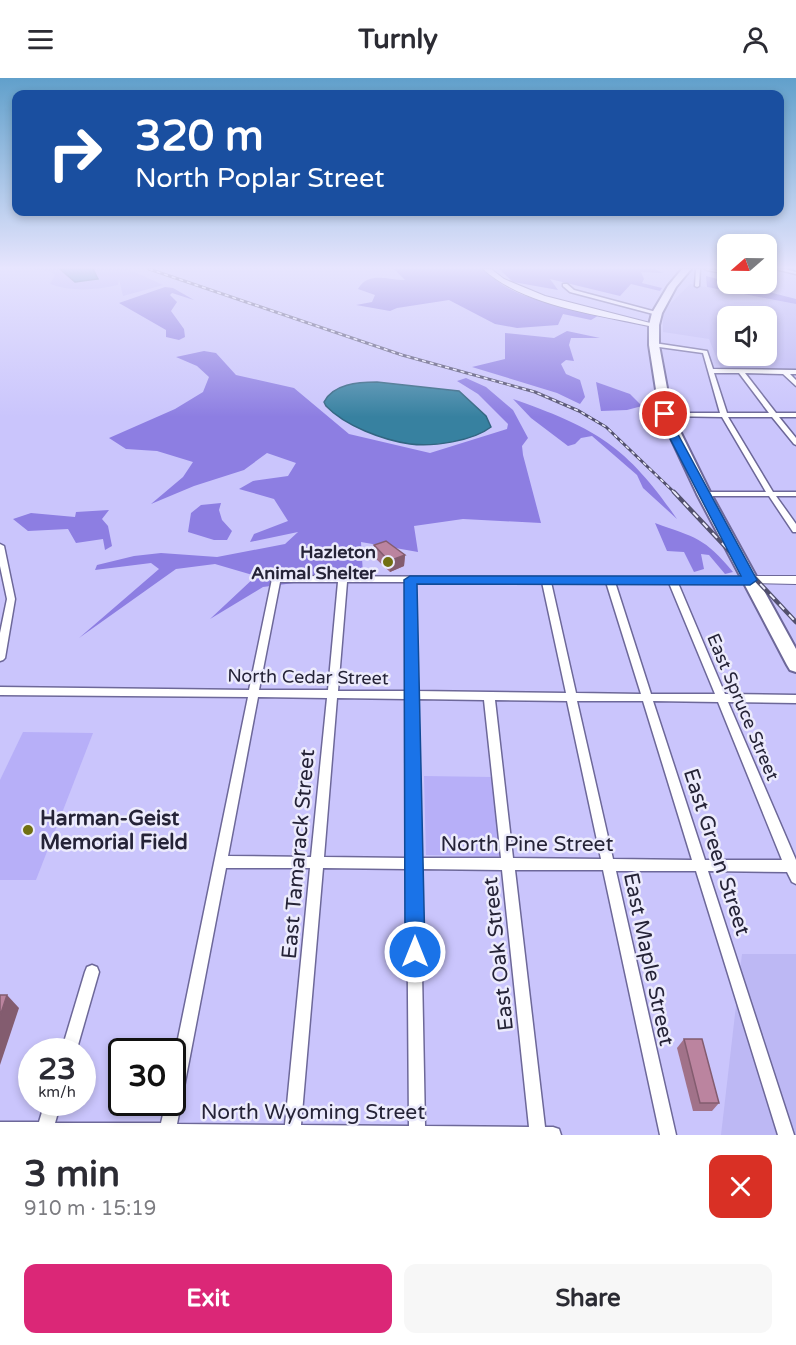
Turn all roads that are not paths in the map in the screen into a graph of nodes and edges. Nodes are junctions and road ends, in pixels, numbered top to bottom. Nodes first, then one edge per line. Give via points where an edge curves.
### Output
1 (653, 318) edge
2 (656, 319) joint
3 (654, 345) junction
4 (711, 372) junction
5 (741, 372) junction
6 (785, 372) junction
7 (796, 372) edge
8 (796, 384) edge
9 (666, 415) junction
10 (724, 415) junction
11 (774, 415) junction
12 (796, 415) edge
13 (796, 443) edge
14 (704, 494) junction
15 (771, 494) junction
16 (796, 494) edge
17 (796, 530) edge
18 (0, 546) edge
19 (343, 580) junction
20 (410, 580) junction
21 (750, 580) junction
22 (796, 580) edge
23 (546, 581) junction
24 (610, 581) junction
25 (673, 581) junction
26 (0, 658) edge
27 (796, 665) edge
28 (0, 691) edge
29 (255, 693) junction
30 (412, 694) junction
31 (332, 695) junction
32 (489, 696) junction
33 (646, 696) junction
34 (572, 697) junction
35 (721, 697) junction
36 (796, 699) edge
37 (221, 862) junction
38 (317, 862) junction
39 (414, 863) junction
40 (508, 864) junction
41 (609, 865) junction
42 (700, 865) junction
43 (793, 866) edge
44 (796, 879) edge
45 (92, 972) dead end
46 (72, 1038) edge
47 (49, 1116) edge
48 (0, 1130) edge
49 (44, 1133) edge
50 (168, 1133) edge
51 (292, 1134) edge
52 (417, 1134) edge
53 (538, 1135) edge
54 (553, 1135) edge
55 (668, 1135) edge
56 (786, 1135) edge

1 - 2 street
2 - 3 highway
3 - 4 street via 705,352
3 - 9 highway
4 - 5 street
4 - 10 street
5 - 6 street
5 - 11 street
6 - 7 street
6 - 8 street
9 - 10 street
9 - 14 highway
10 - 11 street
10 - 15 street
11 - 12 street
11 - 13 street
14 - 15 street
14 - 21 highway
15 - 16 street
15 - 17 street
18 - 26 street via 11,598
19 - 20 street
19 - 29 street via 276,579
19 - 31 street, East Tamarack Street
20 - 23 street
20 - 30 street
21 - 22 street
21 - 25 street
21 - 27 highway
23 - 24 street
23 - 34 street, East Maple Street
24 - 25 street
24 - 33 street, East Green Street
25 - 35 street, East Spruce Street
28 - 29 street, North Cedar Street
29 - 31 street, North Cedar Street
29 - 37 street
30 - 31 street, North Cedar Street
30 - 32 street, North Cedar Street
30 - 39 street
31 - 38 street, East Tamarack Street
32 - 34 street, North Cedar Street
32 - 40 street, East Oak Street
33 - 34 street, North Cedar Street
33 - 35 street, North Cedar Street
33 - 42 street, East Green Street
34 - 41 street, East Maple Street
35 - 36 street, North Cedar Street
35 - 43 street, East Spruce Street
37 - 38 street, North Pine Street
37 - 50 street
38 - 39 street, North Pine Street
38 - 51 street, East Tamarack Street
39 - 40 street, North Pine Street
39 - 52 street
40 - 41 street, North Pine Street
40 - 53 street, East Oak Street
41 - 42 street, North Pine Street
41 - 55 street, East Maple Street
42 - 43 street, North Pine Street
42 - 56 street, East Green Street
43 - 44 street, East Spruce Street
45 - 46 street
47 - 49 street
48 - 49 street, North Wyoming Street
49 - 50 street, North Wyoming Street
50 - 51 street, North Wyoming Street
51 - 52 street, North Wyoming Street
52 - 53 street, North Wyoming Street
53 - 54 street, North Wyoming Street

